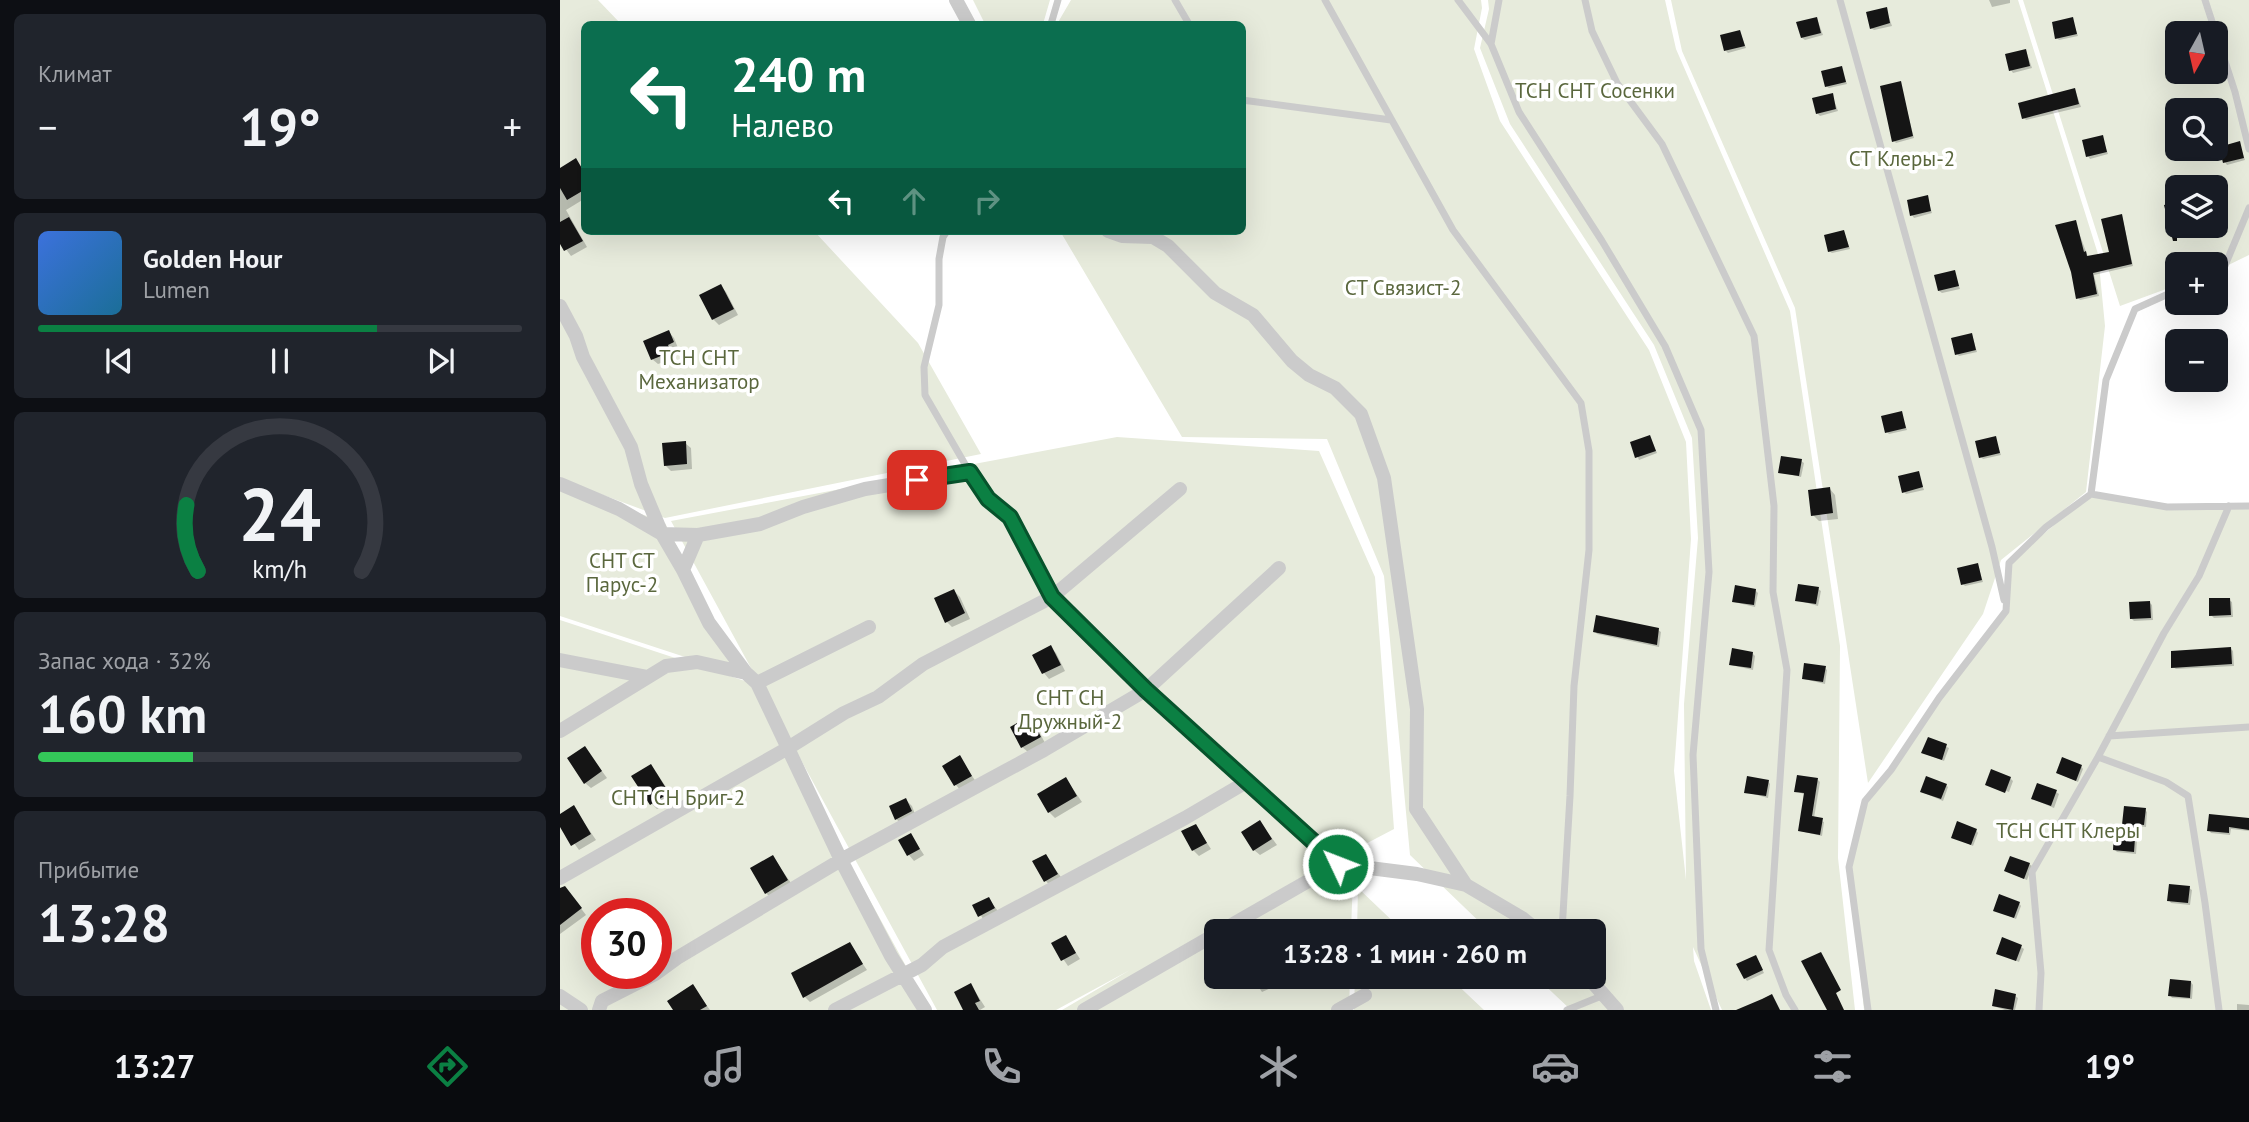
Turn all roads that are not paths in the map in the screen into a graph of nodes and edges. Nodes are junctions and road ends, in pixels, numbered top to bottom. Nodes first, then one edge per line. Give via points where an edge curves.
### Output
1 (956, 0) edge
2 (1058, 0) edge
3 (1175, 0) edge
4 (1325, 0) edge
5 (1458, 0) edge
6 (1499, 0) edge
7 (1586, 0) edge
8 (1840, 0) edge
9 (2205, 0) edge
10 (966, 21) edge
11 (1052, 21) edge
12 (1187, 21) edge
13 (1492, 44) junction
14 (1246, 101) edge
15 (1391, 120) junction
16 (2249, 149) edge
17 (2249, 208) edge
18 (944, 235) edge
19 (1119, 235) edge
20 (2228, 258) edge
21 (2165, 295) edge
22 (560, 306) edge
23 (970, 472) junction
24 (560, 484) edge
25 (1180, 489) dead end
26 (2091, 495) junction
27 (2229, 506) junction
28 (2249, 506) edge
29 (662, 534) junction
30 (698, 535) junction
31 (1279, 568) dead end
32 (683, 570) junction
33 (1052, 597) junction
34 (2006, 611) junction
35 (869, 626) dead end
36 (560, 660) edge
37 (648, 677) junction
38 (752, 678) junction
39 (1146, 690) junction
40 (2249, 727) edge
41 (560, 731) edge
42 (2109, 736) junction
43 (788, 748) junction
44 (2098, 757) junction
45 (1248, 780) junction
46 (841, 860) junction
47 (1338, 864) junction
48 (560, 878) edge
49 (1466, 885) junction
50 (1242, 919) edge
51 (1523, 919) edge
52 (1563, 919) edge
53 (1204, 941) edge
54 (903, 974) junction
55 (1599, 989) edge
56 (1364, 995) dead end
57 (1604, 995) junction
58 (560, 996) edge
59 (581, 1010) edge
60 (599, 1010) edge
61 (835, 1010) edge
62 (925, 1010) edge
63 (1084, 1010) edge
64 (1338, 1010) edge
65 (1567, 1010) edge
66 (1617, 1010) edge
67 (1716, 1010) edge
68 (1795, 1010) edge
69 (1868, 1010) edge
70 (2039, 1010) edge
71 (2219, 1010) edge

1 - 10 street
2 - 11 lane
3 - 12 lane
4 - 15 lane
5 - 13 lane
6 - 13 lane
7 - 68 lane via 1591,31 1617,83 1662,144 1754,336 1774,506 1773,592 1787,670 1769,950
8 - 34 lane
9 - 16 lane
13 - 67 lane via 1519,112 1665,346 1701,429 1709,572 1693,755 1701,949
14 - 15 lane
15 - 52 lane via 1453,230 1581,403 1590,451 1589,550 1574,686
17 - 20 lane
18 - 23 lane via 939,305 924,367 925,395
19 - 49 street via 1153,237 1168,246 1215,293 1253,315 1292,361 1335,388 1361,414 1384,478 1417,709 1416,808
21 - 26 lane via 2134,309 2106,380
22 - 29 street via 631,447
23 - 30 street via 865,489 760,524
23 - 33 street via 988,499 1010,517
24 - 29 street via 619,509
25 - 33 street
26 - 27 lane via 2167,508
26 - 34 lane via 2046,527 2009,563
27 - 28 lane
27 - 42 lane via 2199,576
29 - 30 street
29 - 32 street
30 - 32 street
31 - 39 street
32 - 38 street via 709,623
33 - 39 street
33 - 43 street via 923,664 878,697
34 - 69 lane via 1865,801 1849,867
35 - 38 street
36 - 37 street
37 - 38 street via 666,666 697,662
37 - 41 street
38 - 43 street
39 - 45 street
39 - 46 street
40 - 42 lane
42 - 44 lane
43 - 46 street
43 - 48 street
44 - 70 lane via 2032,872 2041,973
44 - 71 lane via 2166,782 2188,796
45 - 47 street
45 - 54 street via 943,947
46 - 54 street
46 - 60 street via 655,974 602,1001
47 - 49 street
47 - 50 street
49 - 51 street
53 - 63 street
54 - 61 street
54 - 62 street
55 - 57 street
56 - 64 street
57 - 65 lane
57 - 66 street
58 - 59 street

